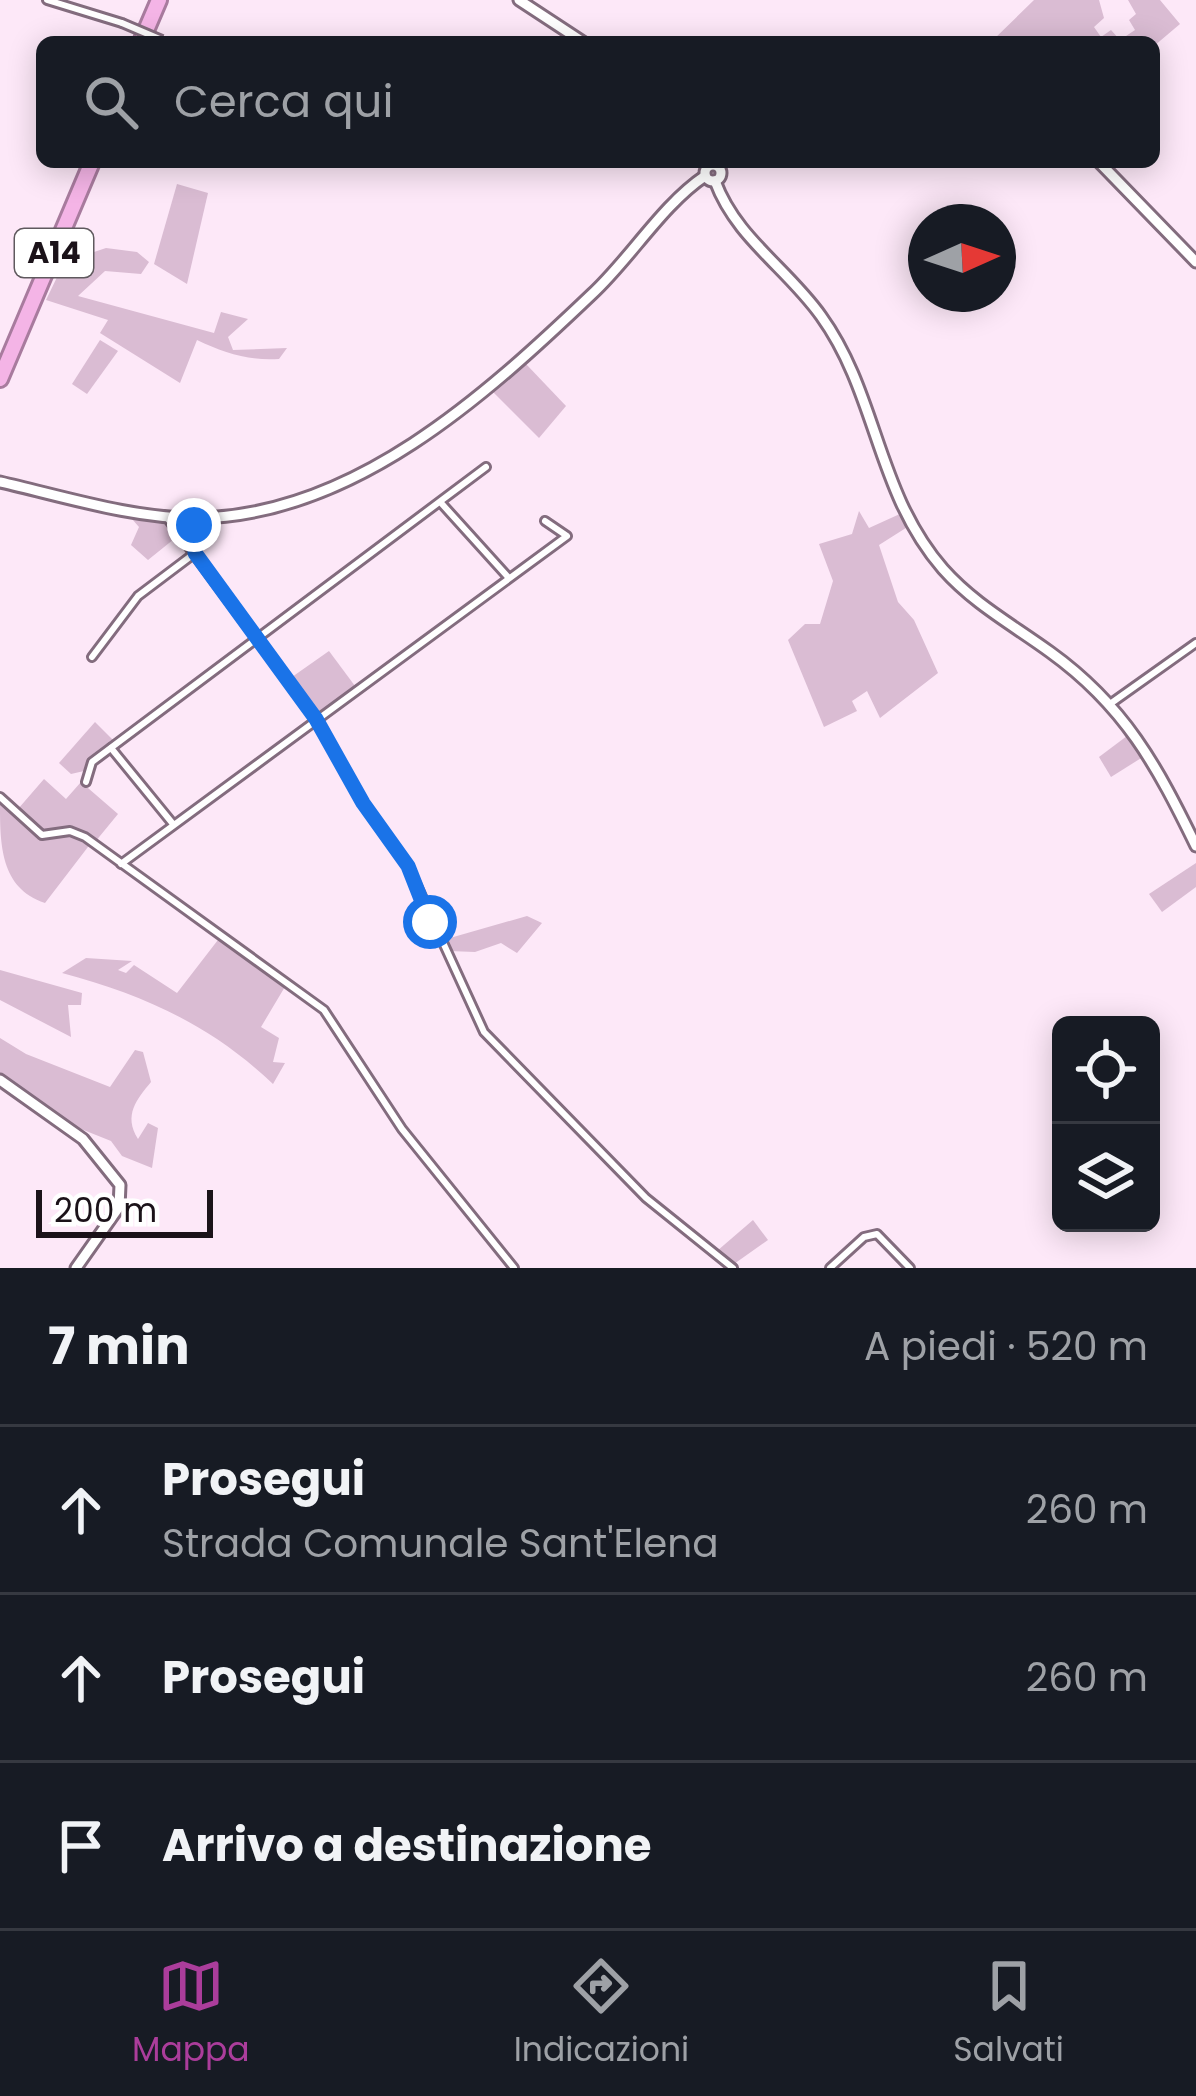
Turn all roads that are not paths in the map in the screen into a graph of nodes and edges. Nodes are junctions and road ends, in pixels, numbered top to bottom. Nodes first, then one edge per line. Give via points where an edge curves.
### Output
1 (47, 0) edge
2 (155, 0) edge
3 (518, 0) edge
4 (140, 36) edge
5 (153, 36) edge
6 (574, 36) edge
7 (84, 168) edge
8 (85, 168) edge
9 (1106, 168) edge
10 (712, 169) edge
11 (1196, 262) edge
12 (0, 360) edge
13 (0, 379) edge
14 (486, 467) dead end
15 (0, 482) edge
16 (442, 504) junction
17 (161, 514) junction
18 (207, 518) junction
19 (192, 519) junction
20 (545, 521) dead end
21 (197, 535) junction
22 (186, 539) junction
23 (195, 553) junction
24 (509, 578) junction
25 (260, 641) junction
26 (1196, 643) edge
27 (92, 657) dead end
28 (1110, 704) junction
29 (316, 719) junction
30 (112, 748) junction
31 (86, 782) dead end
32 (0, 797) edge
33 (173, 824) junction
34 (1196, 846) edge
35 (121, 864) junction
36 (0, 1080) edge
37 (76, 1268) edge
38 (514, 1268) edge
39 (734, 1268) edge
40 (830, 1268) edge
41 (910, 1268) edge

1 - 5 street, bridge
2 - 4 highway
3 - 6 main road
7 - 12 highway, A14
8 - 13 highway, A14
9 - 11 main road
10 - 18 main road via 595,292 463,409 308,500
10 - 28 main road via 736,223 833,335 895,499 940,566
14 - 16 street
15 - 17 main road
16 - 24 street
16 - 25 street
17 - 19 main road
17 - 22 street
18 - 19 main road
18 - 21 street
19 - 21 street
19 - 22 street
20 - 24 street via 567,536
21 - 23 street
22 - 23 street
23 - 25 street
23 - 27 street via 137,596
24 - 29 street
25 - 29 street
25 - 30 street
26 - 28 street
28 - 34 main road via 1149,750
29 - 33 street
29 - 39 street via 408,866 484,1032 646,1198
30 - 31 street via 92,763
30 - 33 street
32 - 35 street via 42,836 77,832
33 - 35 street
35 - 38 street via 324,1010 402,1129
36 - 37 main road via 83,1139 122,1190 119,1207
40 - 41 street via 871,1234 885,1238

